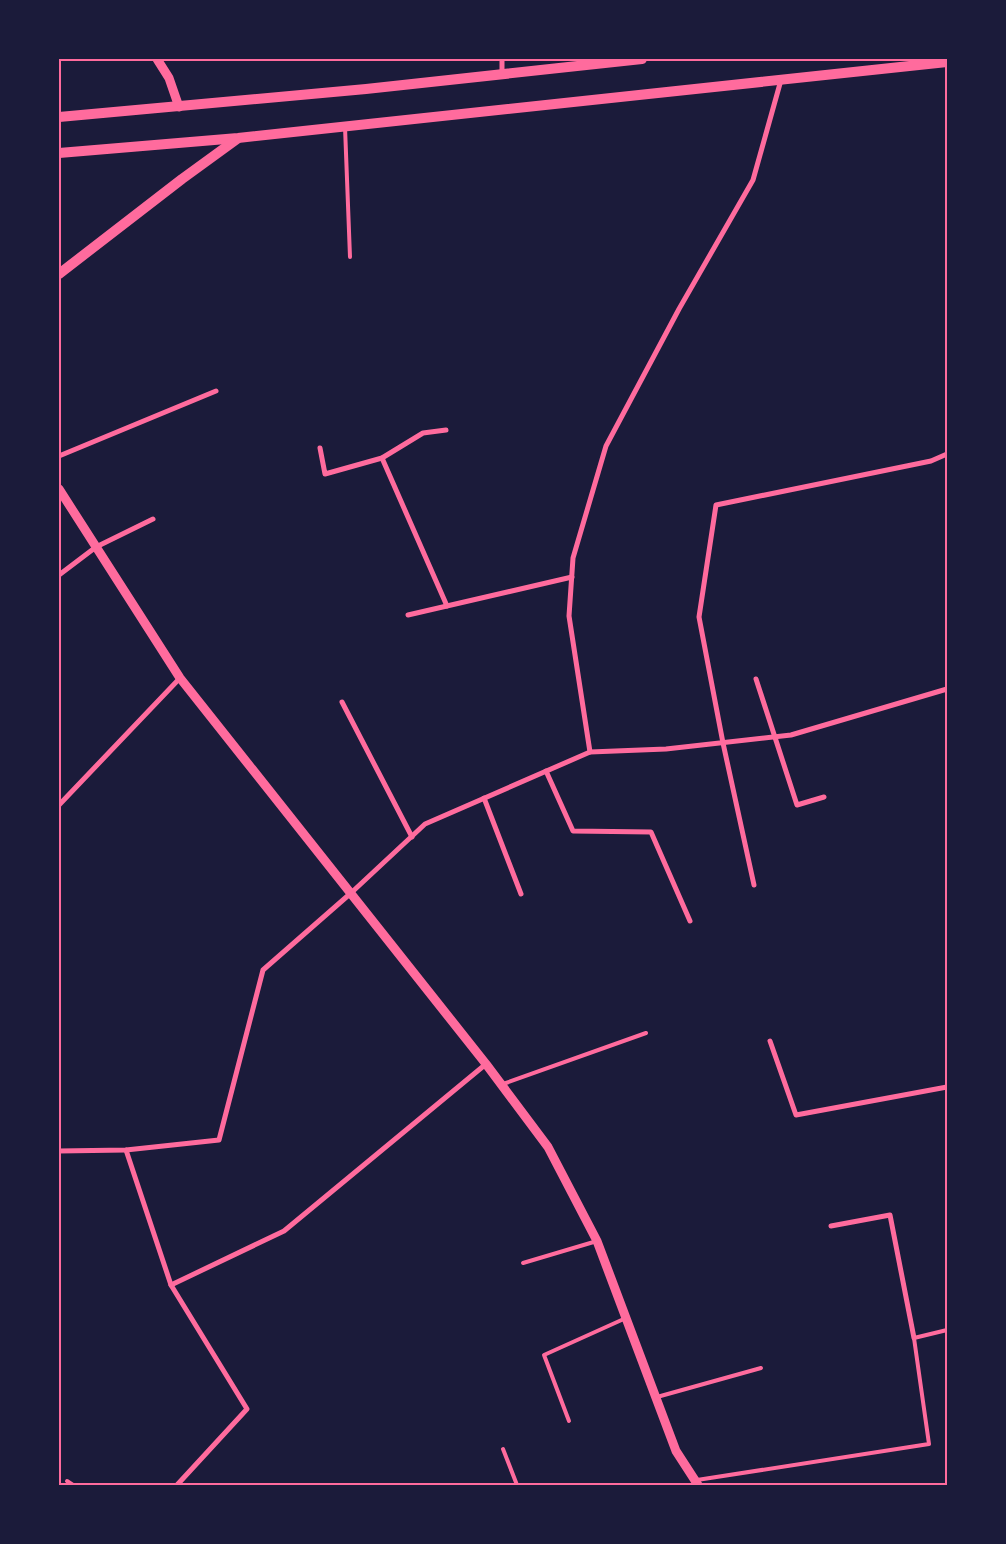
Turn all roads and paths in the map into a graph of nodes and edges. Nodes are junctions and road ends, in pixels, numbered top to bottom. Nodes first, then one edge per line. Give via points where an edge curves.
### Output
1 (156, 59) edge
2 (502, 59) edge
3 (642, 59) edge
4 (947, 62) edge
5 (502, 74) junction
6 (781, 80) junction
7 (179, 107) junction
8 (59, 117) edge
9 (345, 127) junction
10 (238, 138) junction
11 (59, 153) edge
12 (350, 257) dead end
13 (59, 274) edge
14 (216, 391) dead end
15 (446, 430) dead end
16 (320, 448) dead end
17 (947, 454) edge
18 (59, 456) edge
19 (382, 458) junction
20 (59, 489) edge
21 (153, 519) dead end
22 (96, 547) junction
23 (59, 575) edge
24 (572, 577) junction
25 (447, 606) junction
26 (408, 615) dead end
27 (180, 678) junction
28 (756, 679) dead end
29 (947, 689) edge
30 (342, 702) dead end
31 (774, 737) junction
32 (723, 743) junction
33 (590, 752) junction
34 (546, 771) junction
35 (824, 797) dead end
36 (484, 798) junction
37 (59, 804) edge
38 (412, 837) junction
39 (754, 885) dead end
40 (351, 893) junction
41 (521, 894) dead end
42 (690, 921) dead end
43 (646, 1033) dead end
44 (770, 1041) dead end
45 (486, 1064) junction
46 (500, 1084) junction
47 (947, 1087) edge
48 (126, 1150) junction
49 (59, 1151) edge
50 (831, 1226) dead end
51 (597, 1241) junction
52 (523, 1263) dead end
53 (171, 1285) junction
54 (626, 1318) junction
55 (947, 1330) edge
56 (914, 1338) junction
57 (761, 1368) dead end
58 (656, 1398) junction
59 (569, 1421) dead end
60 (503, 1449) dead end
61 (67, 1481) dead end
62 (696, 1483) edge
63 (73, 1485) edge
64 (178, 1485) edge
65 (517, 1485) edge

1 - 7 street via 169,78
2 - 5 street
3 - 5 main road
4 - 6 main road
5 - 7 main road
6 - 9 main road
6 - 24 street via 753,180 679,308 606,446 573,558
7 - 8 main road
9 - 10 main road
9 - 12 lane
10 - 11 main road
10 - 13 main road
14 - 18 street
15 - 19 street via 423,433
16 - 19 street via 325,474
17 - 32 street via 932,460 716,506 699,617
19 - 25 street
20 - 22 street
21 - 22 street
22 - 23 street
22 - 27 street
24 - 25 street
24 - 33 street via 569,616
25 - 26 street
27 - 37 street
27 - 40 street
28 - 31 street
29 - 31 street via 791,735
30 - 38 street
31 - 32 street
31 - 35 street via 797,805
32 - 33 street
32 - 39 street
33 - 34 street
34 - 36 street
34 - 42 street via 573,831 652,832
36 - 38 street via 425,824
36 - 41 street
38 - 40 street
40 - 45 street
40 - 48 street via 263,970 219,1140
43 - 46 lane
44 - 47 street via 796,1115
45 - 46 street
45 - 53 street via 284,1231
46 - 51 street via 548,1147
48 - 49 street
48 - 53 street
50 - 56 street via 890,1215
51 - 52 lane
51 - 54 street
53 - 64 street via 247,1409
54 - 58 street
54 - 59 lane via 544,1356
55 - 56 lane
56 - 62 lane via 929,1444
57 - 58 lane
58 - 62 street via 676,1451
60 - 65 lane
61 - 63 lane

